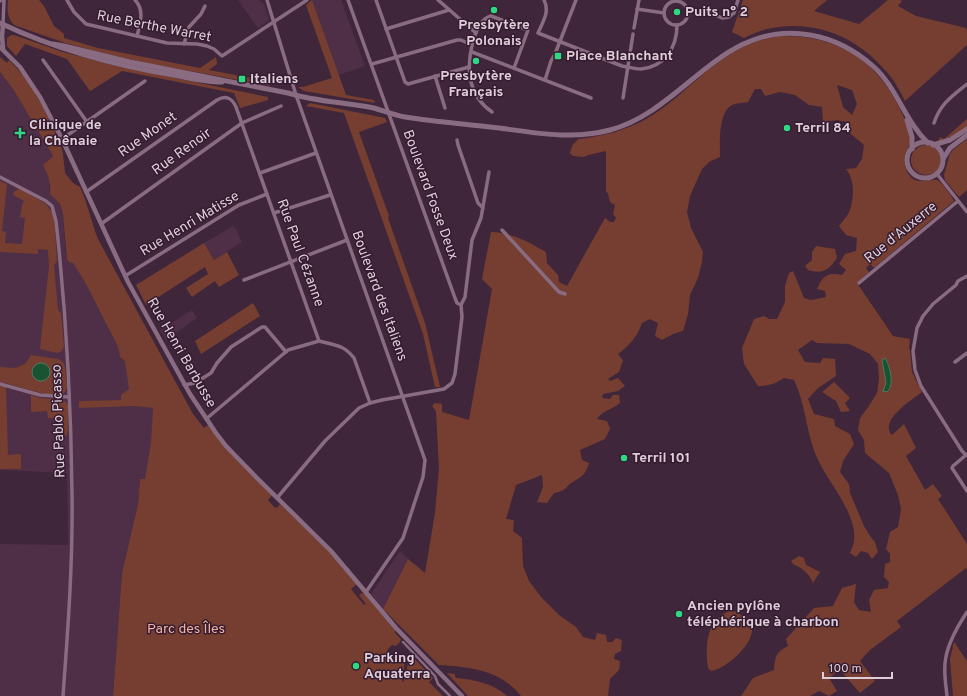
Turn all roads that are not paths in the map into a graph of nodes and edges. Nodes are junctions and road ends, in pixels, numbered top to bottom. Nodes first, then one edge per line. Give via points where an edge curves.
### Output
1 (4, 0) edge
2 (67, 0) edge
3 (135, 0) edge
4 (267, 0) edge
5 (307, 0) edge
6 (348, 0) edge
7 (376, 0) edge
8 (438, 0) edge
9 (544, 0) edge
10 (576, 0) edge
11 (639, 0) edge
12 (675, 0) edge
13 (738, 0) edge
14 (205, 6) dead end
15 (637, 9) junction
16 (449, 10) junction
17 (688, 10) junction
18 (664, 12) junction
19 (273, 22) junction
20 (2, 24) edge
21 (678, 25) junction
22 (634, 28) dead end
23 (386, 29) junction
24 (476, 33) junction
25 (633, 34) dead end
26 (137, 36) junction
27 (560, 42) junction
28 (184, 44) junction
29 (472, 45) junction
30 (2, 48) edge
31 (472, 52) junction
32 (396, 57) junction
33 (43, 60) dead end
34 (372, 64) junction
35 (469, 67) junction
36 (628, 67) junction
37 (514, 68) junction
38 (435, 76) junction
39 (545, 80) junction
40 (146, 81) dead end
41 (967, 84) edge
42 (296, 95) junction
43 (222, 97) joint
44 (591, 98) dead end
45 (624, 98) dead end
46 (281, 106) dead end
47 (445, 108) dead end
48 (388, 112) junction
49 (492, 112) dead end
50 (905, 114) junction
51 (87, 122) junction
52 (242, 123) junction
53 (934, 123) dead end
54 (967, 129) edge
55 (967, 135) edge
56 (62, 139) junction
57 (457, 140) dead end
58 (928, 143) junction
59 (933, 145) junction
60 (912, 149) junction
61 (316, 154) junction
62 (943, 160) junction
63 (489, 172) dead end
64 (260, 173) junction
65 (937, 174) junction
66 (0, 177) edge
67 (86, 192) junction
68 (267, 194) junction
69 (330, 195) junction
70 (958, 200) junction
71 (483, 208) junction
72 (967, 212) edge
73 (274, 213) junction
74 (101, 224) junction
75 (502, 230) dead end
76 (347, 240) junction
77 (292, 261) junction
78 (125, 276) junction
79 (967, 276) edge
80 (244, 280) dead end
81 (859, 283) dead end
82 (565, 294) dead end
83 (461, 305) junction
84 (319, 341) junction
85 (286, 352) junction
86 (967, 353) edge
87 (955, 362) dead end
88 (0, 384) edge
89 (184, 385) junction
90 (69, 397) junction
91 (403, 397) junction
92 (370, 403) junction
93 (206, 419) junction
94 (966, 455) edge
95 (967, 491) edge
96 (277, 498) junction
97 (366, 592) junction
98 (967, 612) edge
99 (403, 642) dead end
100 (62, 696) edge
101 (450, 696) edge
102 (462, 696) edge
103 (947, 696) edge

1 - 20 street
2 - 26 street, Rue Berthe Warret via 86,24
3 - 26 street via 141,10
4 - 19 street, Boulevard des Italiens
5 - 19 street
6 - 34 street, Boulevard Fosse Deux
7 - 23 street
8 - 16 street
9 - 27 street via 547,10 538,33
10 - 27 street
11 - 15 street
12 - 17 street via 683,3
12 - 18 street via 667,5
13 - 17 street via 734,12 729,17 722,18 704,10
14 - 28 street via 189,27
15 - 18 street
15 - 22 street
16 - 23 street
16 - 24 street
17 - 21 street via 686,21
18 - 21 street via 667,21 672,25
19 - 28 street, Rue Berthe Warret via 222,56 207,46
19 - 42 street, Boulevard des Italiens
20 - 30 street, Rue Henri Barbusse
20 - 42 main road via 53,44
21 - 36 street via 675,45 663,60 642,69
23 - 32 street
24 - 29 street
24 - 37 street via 483,21 490,16 528,30
25 - 36 street
26 - 28 street, Rue Berthe Warret
27 - 36 street
27 - 39 street
29 - 31 street
29 - 32 street via 457,40
30 - 56 street, Rue Henri Barbusse via 35,87
31 - 35 street
31 - 37 street
32 - 34 street
32 - 38 street via 408,84
33 - 51 street
34 - 48 street, Boulevard Fosse Deux
35 - 38 street
35 - 49 street via 474,89 485,107
36 - 45 street
37 - 39 street
38 - 47 street
39 - 44 street
40 - 51 street
41 - 53 street via 947,100 937,112
42 - 48 main road
42 - 61 street, Boulevard des Italiens
43 - 52 street, Rue Paul Cézanne via 234,102
43 - 67 street, Rue Monet
46 - 52 street, Rue Renoir
48 - 50 main road via 448,123 545,134 592,134 620,127 650,112 666,102 719,57 747,42 769,35 796,33 837,42 857,54 875,68 890,86
48 - 83 street, Boulevard Fosse Deux via 455,298
50 - 58 main road
50 - 60 main road via 912,137
51 - 56 street
52 - 64 street, Rue Paul Cézanne
52 - 74 street, Rue Renoir
54 - 59 main road via 950,140
55 - 62 main road via 950,148
56 - 67 street, Rue Henri Barbusse
57 - 71 street via 478,203
58 - 59 main road
58 - 60 main road via 919,144
59 - 62 main road via 941,152
60 - 65 main road via 908,163 913,173 926,178
61 - 64 street
61 - 69 street, Boulevard des Italiens
62 - 65 main road via 942,168
63 - 71 street
64 - 68 street, Rue Paul Cézanne
65 - 70 street
66 - 90 street, Rue Pablo Picasso via 46,201 52,206 55,214
67 - 74 street, Rue Henri Barbusse
68 - 73 street, Rue Paul Cézanne
68 - 78 street, Rue Henri Matisse via 239,205
69 - 73 street
69 - 76 street, Boulevard des Italiens
70 - 72 street
70 - 81 street, Rue d'Auxerre
71 - 83 street via 481,220 472,240 465,297
73 - 77 street, Rue Paul Cézanne
74 - 78 street, Rue Henri Barbusse
75 - 82 street via 559,292
76 - 77 street
76 - 91 street, Boulevard des Italiens
77 - 80 street
77 - 84 street, Rue Paul Cézanne
78 - 89 street, Rue Henri Barbusse
79 - 94 street via 933,304 923,316 913,344 915,370 921,386
83 - 91 street, Boulevard Fosse Deux via 462,317 455,374 449,386 438,391
84 - 85 street
84 - 92 street via 346,348 354,358
85 - 89 street via 266,327 262,327 231,347 211,373 195,383
85 - 93 street
86 - 87 street
88 - 90 street via 40,395
89 - 93 street, Rue Henri Barbusse
90 - 100 street, Rue Pablo Picasso via 72,548
91 - 92 street
91 - 97 street, Boulevard des Italiens via 424,454 424,471 403,538
92 - 96 street via 359,408 325,441
93 - 96 street, Rue Henri Barbusse via 226,446
94 - 95 street via 952,468
96 - 97 street, Rue Henri Barbusse via 331,551
97 - 102 street, Rue Henri Barbusse via 396,628
98 - 103 street via 952,639 946,657
99 - 101 street

